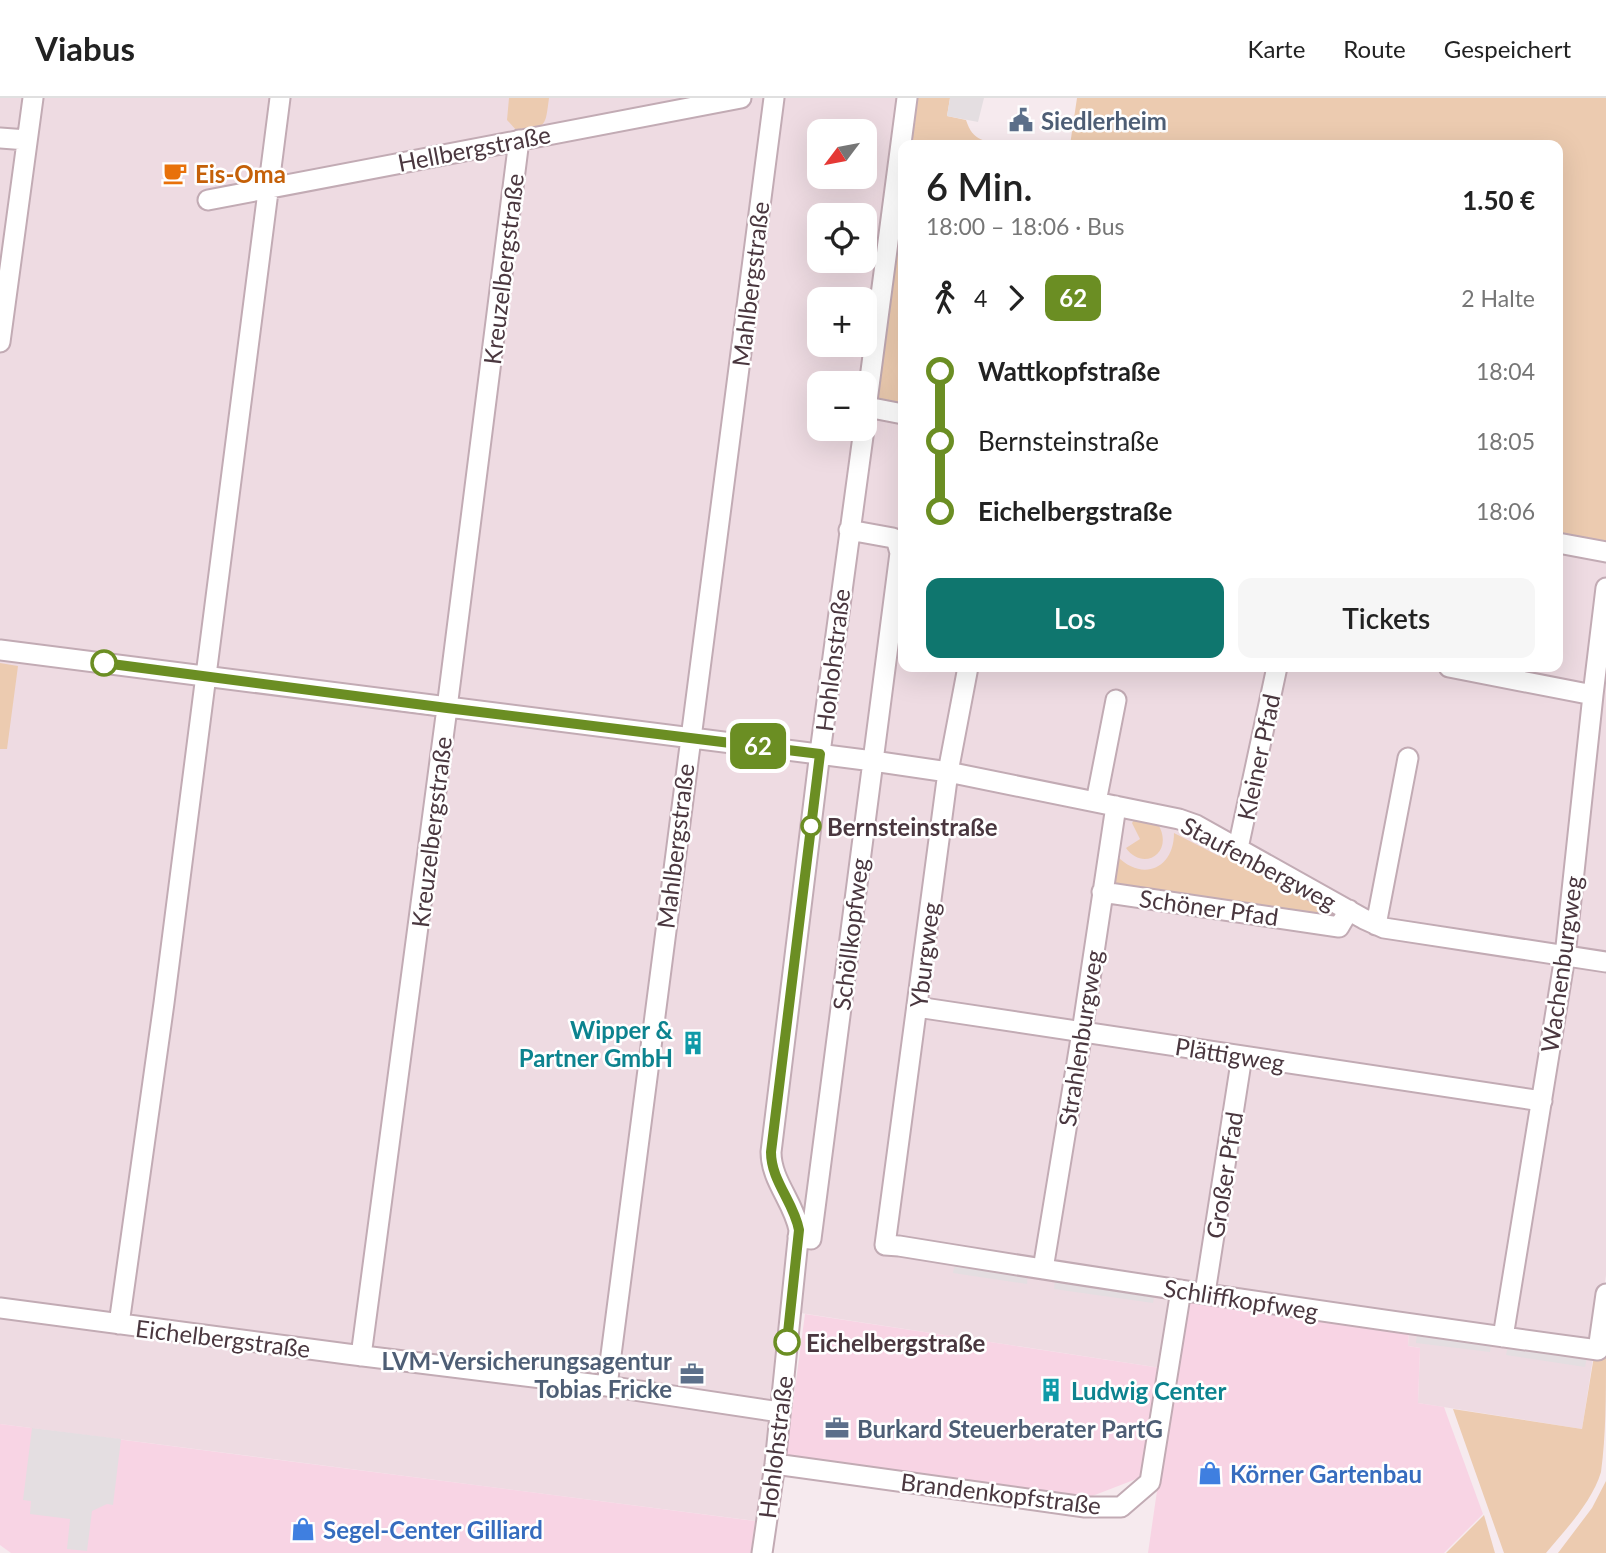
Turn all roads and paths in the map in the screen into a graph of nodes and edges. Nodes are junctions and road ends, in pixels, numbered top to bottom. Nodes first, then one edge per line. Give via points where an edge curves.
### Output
1 (33, 98) edge
2 (280, 98) edge
3 (741, 98) edge
4 (774, 98) edge
5 (907, 98) edge
6 (0, 138) edge
7 (27, 140) junction
8 (519, 140) junction
9 (902, 140) edge
10 (898, 167) edge
11 (268, 188) junction
12 (208, 200) dead end
13 (3, 294) edge
14 (0, 342) edge
15 (871, 371) edge
16 (898, 415) edge
17 (877, 418) edge
18 (862, 441) edge
19 (849, 530) junction
20 (898, 544) edge
21 (1563, 544) edge
22 (1606, 552) edge
23 (898, 555) edge
24 (1606, 588) edge
25 (0, 650) edge
26 (967, 672) edge
27 (1276, 672) edge
28 (1475, 672) edge
29 (205, 675) junction
30 (1593, 695) junction
31 (1116, 700) dead end
32 (447, 708) junction
33 (690, 738) junction
34 (820, 754) junction
35 (1408, 758) dead end
36 (873, 761) junction
37 (947, 772) junction
38 (1106, 804) junction
39 (1238, 848) junction
40 (1102, 892) junction
41 (1349, 911) junction
42 (1376, 925) junction
43 (1565, 956) junction
44 (1606, 962) edge
45 (917, 1007) junction
46 (1082, 1032) junction
47 (1242, 1056) junction
48 (1542, 1101) junction
49 (798, 1237) junction
50 (885, 1245) joint
51 (1043, 1269) junction
52 (1181, 1290) junction
53 (1205, 1293) junction
54 (1606, 1294) edge
55 (0, 1308) edge
56 (119, 1324) junction
57 (1503, 1337) junction
58 (361, 1356) junction
59 (607, 1387) junction
60 (779, 1412) junction
61 (775, 1464) junction
62 (762, 1553) edge

1 - 7 street
2 - 11 street
3 - 8 street, Hellbergstraße
4 - 33 street, Mahlbergstraße
5 - 9 street, Hohlohstraße
6 - 7 street
7 - 13 street
8 - 11 street, Hellbergstraße
8 - 32 street, Kreuzelbergstraße
10 - 15 street, Hohlohstraße
11 - 12 street, Hellbergstraße
11 - 29 street
13 - 14 street
16 - 17 street
18 - 19 street, Hohlohstraße
19 - 20 street, Schöllkopfweg via 893,538
19 - 34 street, Hohlohstraße
21 - 22 street
23 - 36 street, Schöllkopfweg
24 - 30 street, Wachenburgweg
25 - 29 street
26 - 37 street, Yburgweg
27 - 39 street, Kleiner Pfad
28 - 30 street
29 - 32 street
29 - 56 street
30 - 43 street, Wachenburgweg
31 - 38 street
32 - 33 street
32 - 58 street, Kreuzelbergstraße
33 - 34 street
33 - 59 street, Mahlbergstraße
34 - 36 street, Staufenbergweg
34 - 49 street, Hohlohstraße via 771,1152 772,1168 796,1218
35 - 42 street
36 - 37 street, Staufenbergweg
36 - 49 street, Schöllkopfweg via 811,1239
37 - 38 street, Staufenbergweg
37 - 45 street, Yburgweg
38 - 39 street, Staufenbergweg via 1180,819
38 - 40 street, Strahlenburgweg
39 - 41 street, Staufenbergweg
40 - 41 street, Schöner Pfad via 1339,927
40 - 46 street, Strahlenburgweg
41 - 42 street, Staufenbergweg
42 - 43 street, Staufenbergweg
43 - 44 street, Staufenbergweg
43 - 48 street, Wachenburgweg
45 - 46 street, Plättigweg
45 - 50 street, Yburgweg
46 - 47 street, Plättigweg
46 - 51 street, Strahlenburgweg
47 - 48 street, Plättigweg
47 - 53 street, Großer Pfad
48 - 57 street, Wachenburgweg
49 - 60 street, Hohlohstraße
50 - 51 street, Schliffkopfweg
51 - 52 street, Schliffkopfweg
52 - 53 street, Schliffkopfweg
52 - 61 street, Brandenkopfstraße via 1150,1482 1121,1507 1085,1507
53 - 57 street, Schliffkopfweg
54 - 57 street, Schliffkopfweg via 1598,1350
55 - 56 street, Eichelbergstraße
56 - 58 street, Eichelbergstraße
58 - 59 street, Eichelbergstraße
59 - 60 street, Eichelbergstraße
60 - 61 street, Hohlohstraße
61 - 62 street, Hohlohstraße

